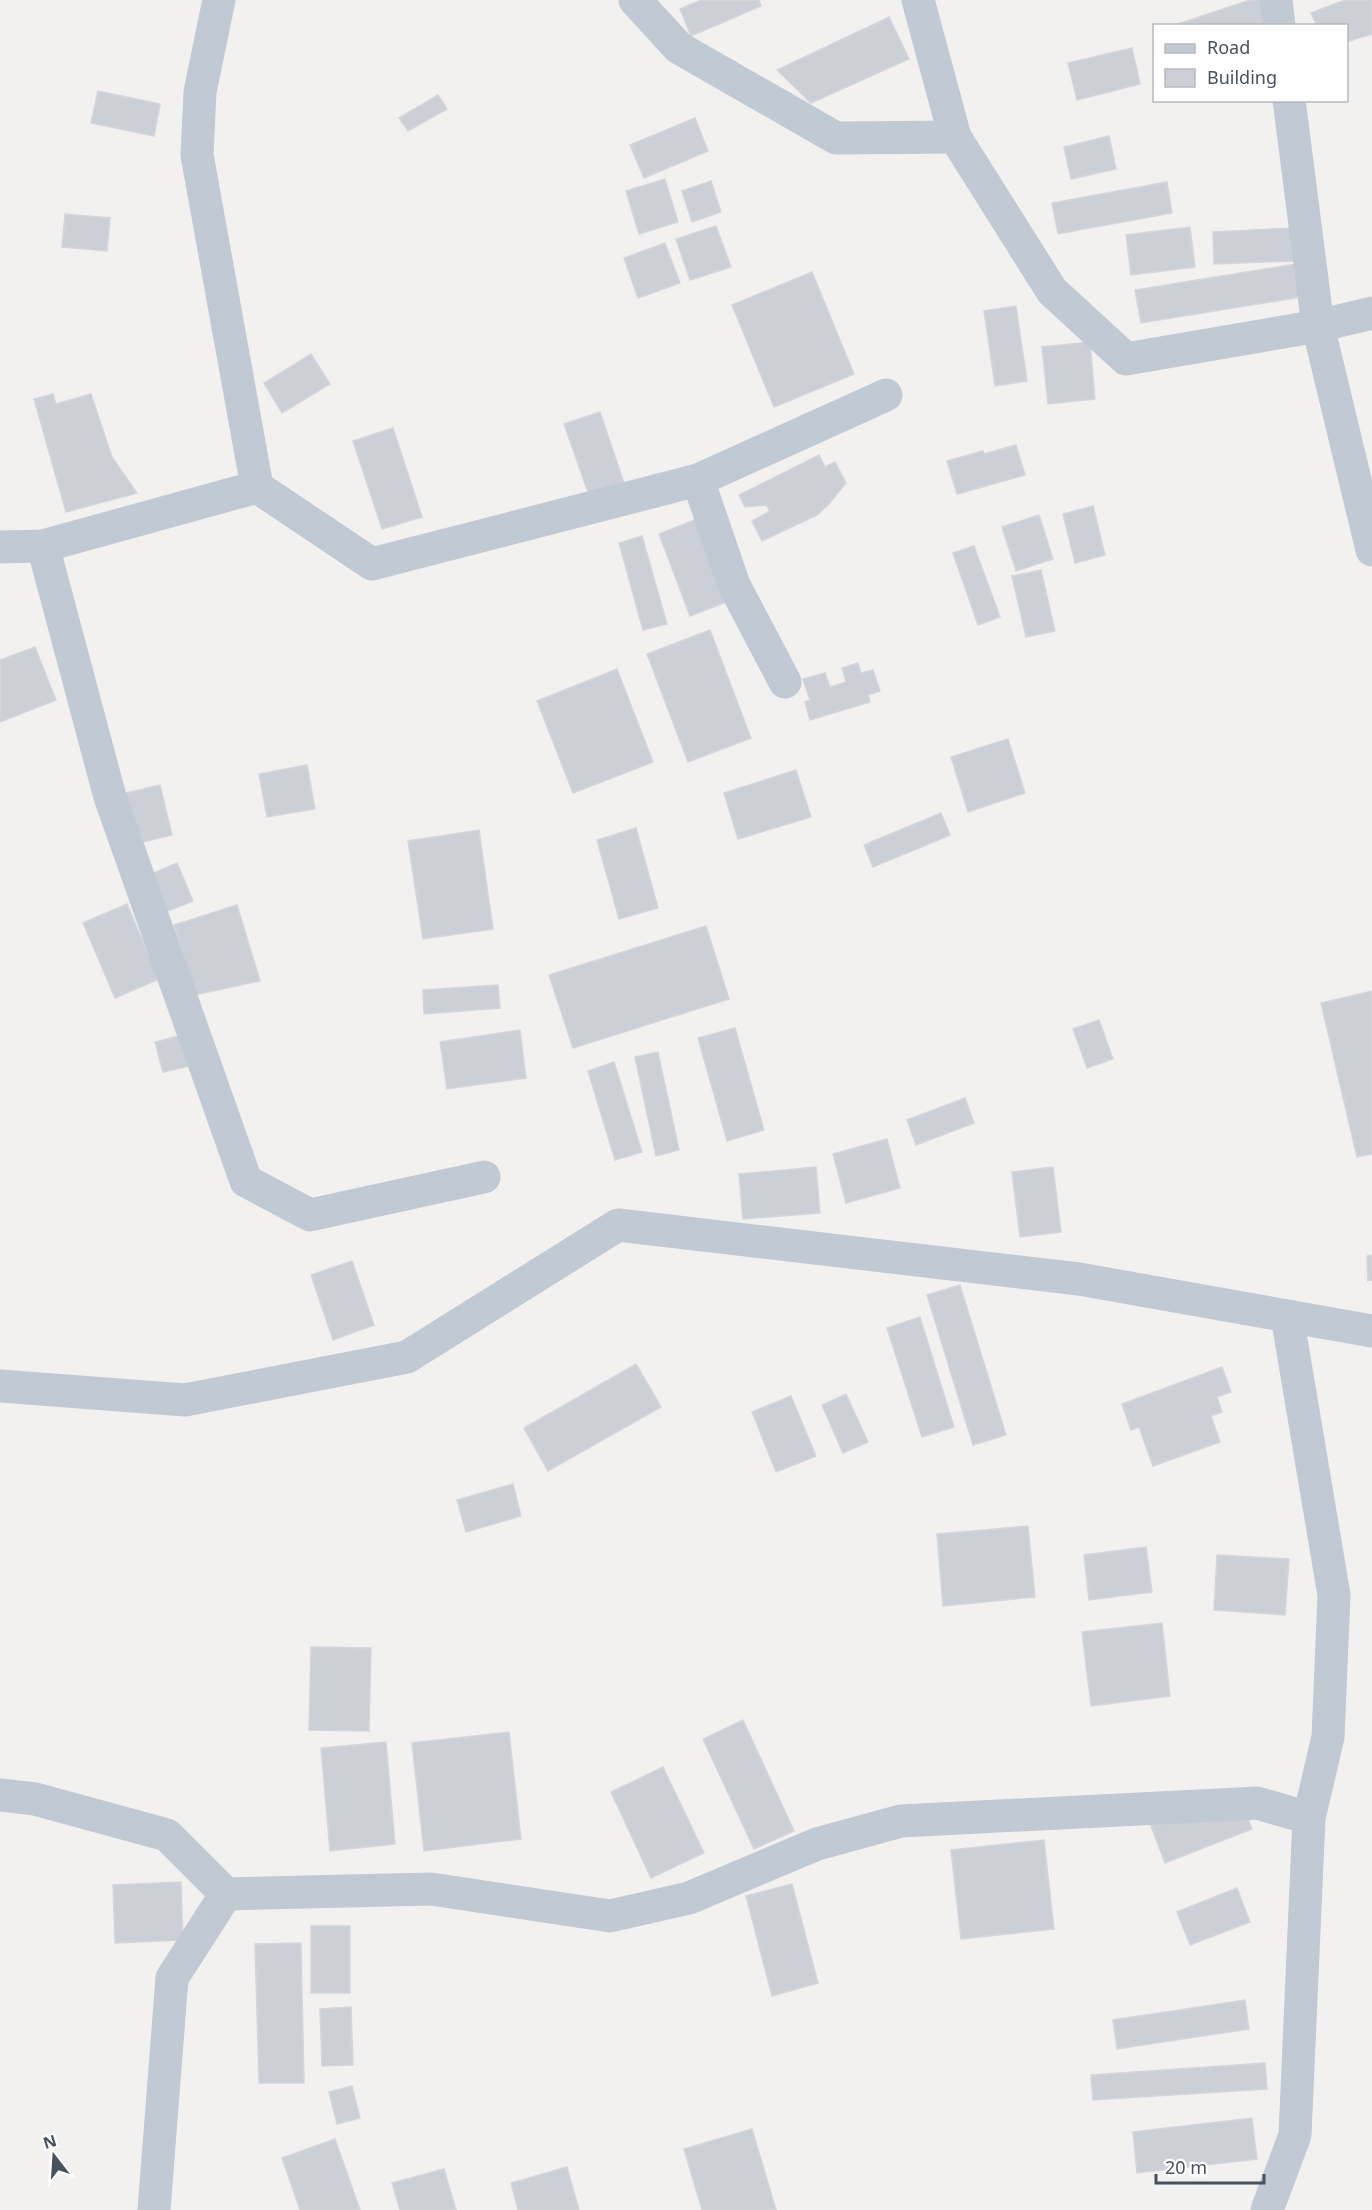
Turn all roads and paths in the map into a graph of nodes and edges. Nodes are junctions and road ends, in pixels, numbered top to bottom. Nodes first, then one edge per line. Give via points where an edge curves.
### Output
1 (219, 0) edge
2 (635, 0) edge
3 (918, 0) edge
4 (1276, 0) edge
5 (1279, 24) edge
6 (1289, 102) edge
7 (955, 136) junction
8 (1372, 313) edge
9 (1318, 326) junction
10 (886, 395) dead end
11 (698, 480) junction
12 (257, 487) junction
13 (43, 546) junction
14 (0, 548) edge
15 (1372, 550) edge
16 (785, 682) dead end
17 (484, 1177) dead end
18 (1287, 1316) junction
19 (1372, 1331) edge
20 (0, 1386) edge
21 (0, 1795) edge
22 (1309, 1818) junction
23 (226, 1894) junction
24 (154, 2210) edge
25 (1267, 2210) edge

1 - 12 street via 200,92 197,155
2 - 7 street via 679,48 836,138
3 - 7 street
4 - 5 street
6 - 9 street
7 - 9 street via 1052,291 1126,359
8 - 9 street
9 - 15 street
10 - 11 street
11 - 12 street via 372,564
11 - 16 street via 734,585
12 - 13 street
13 - 14 street
13 - 17 street via 110,797 246,1181 310,1215
18 - 19 street
18 - 20 street via 1079,1279 618,1225 407,1357 184,1400
18 - 22 street via 1334,1595 1328,1737
21 - 23 street via 34,1798 166,1835
22 - 23 street via 1257,1803 901,1821 817,1844 689,1898 610,1916 431,1889
22 - 25 street via 1295,2135
23 - 24 street via 172,1978

